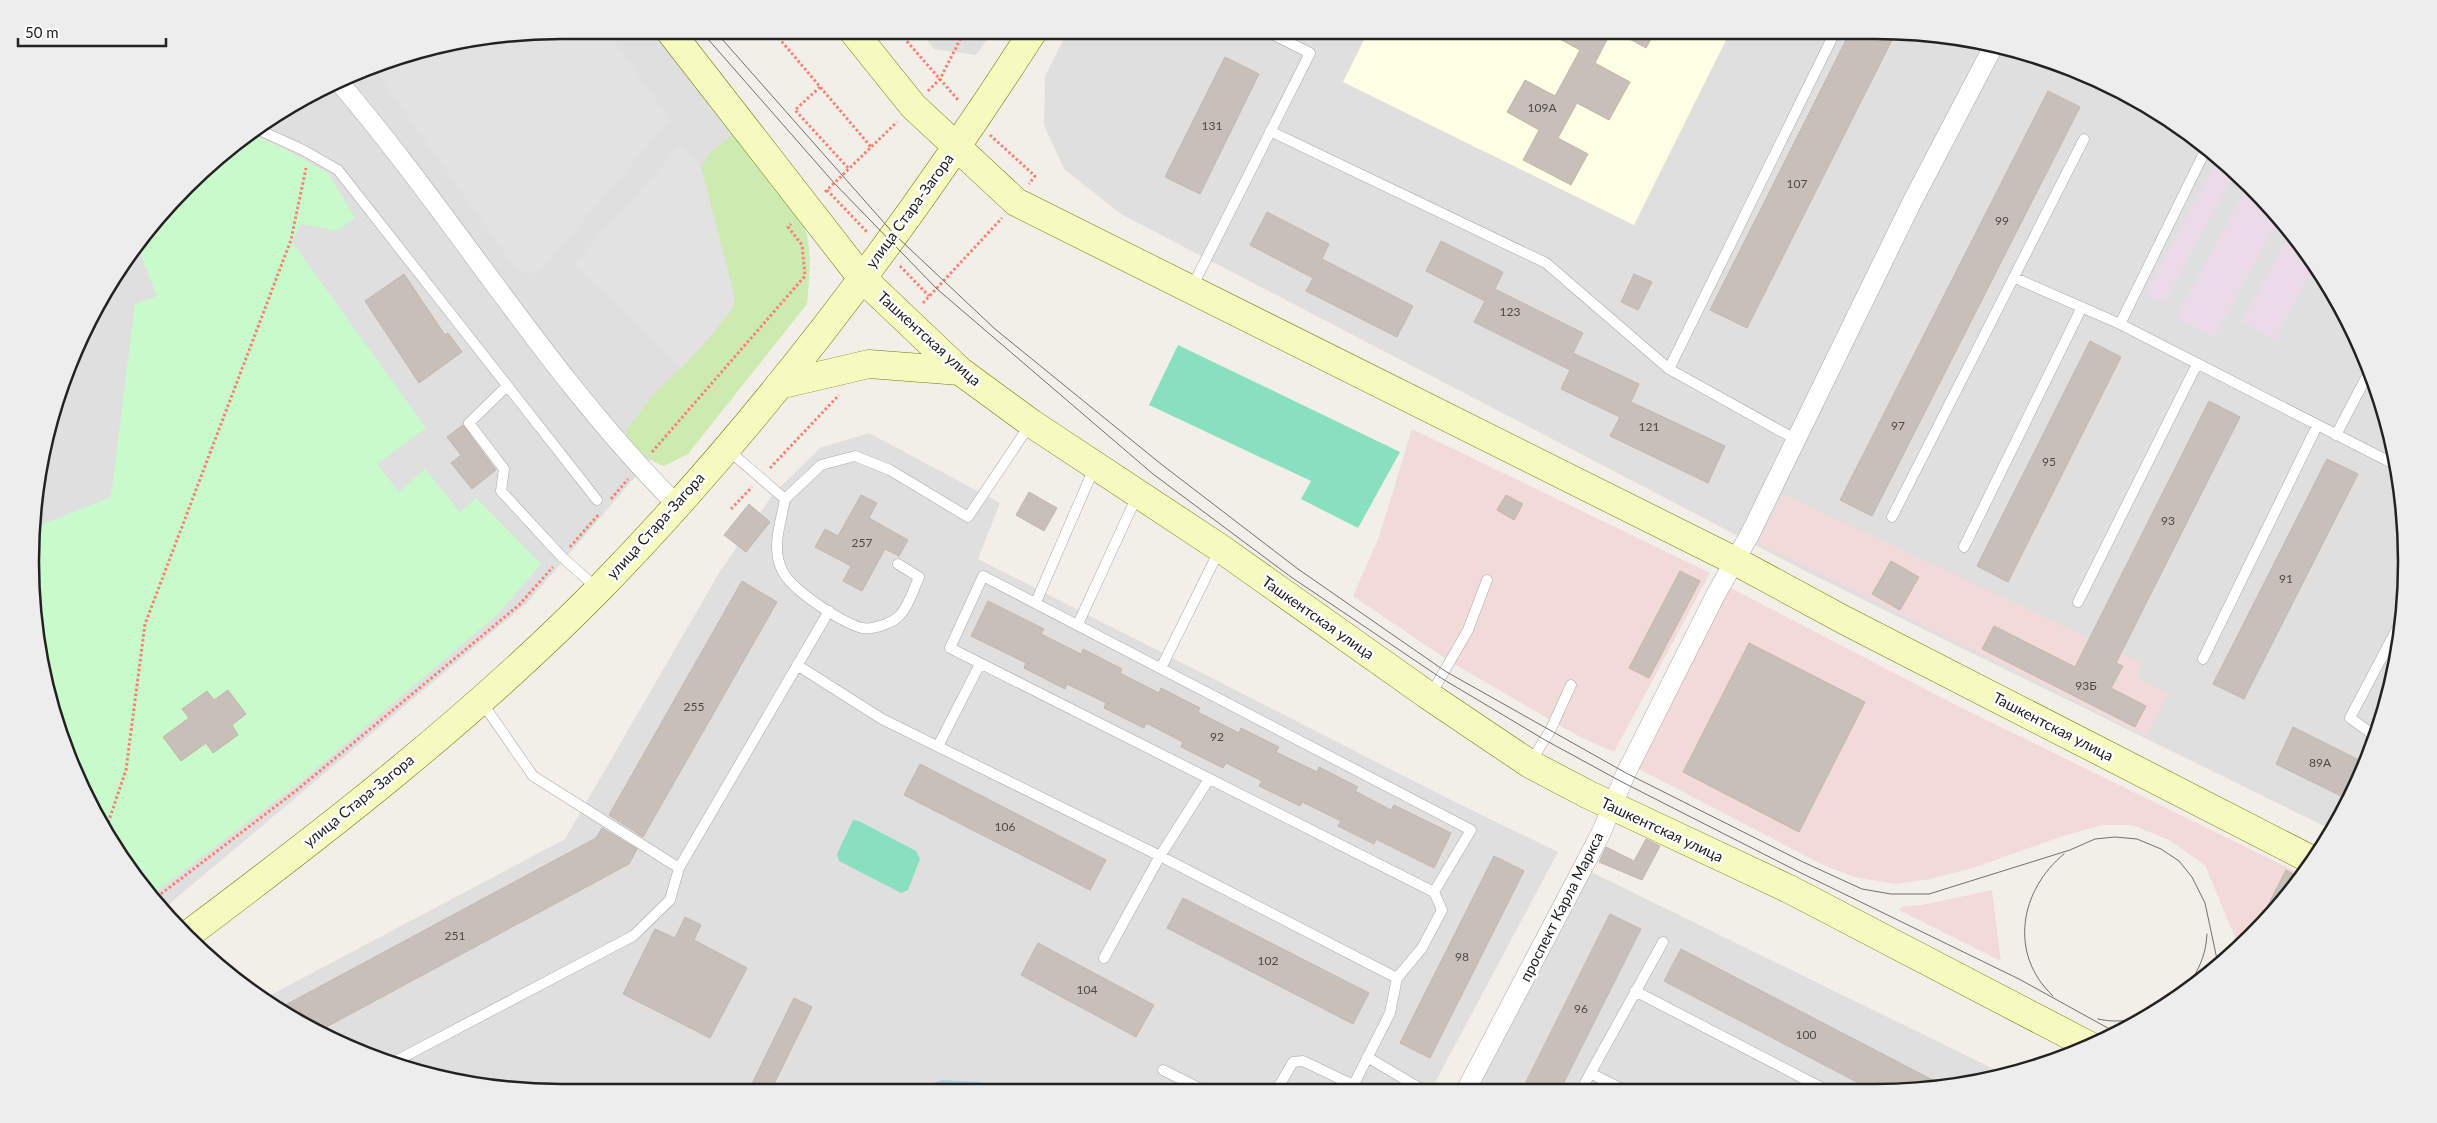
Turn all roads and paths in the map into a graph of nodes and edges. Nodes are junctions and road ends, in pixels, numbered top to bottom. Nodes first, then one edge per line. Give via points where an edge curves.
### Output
1 (676, 39) edge
2 (780, 39) edge
3 (859, 39) edge
4 (905, 39) edge
5 (1028, 39) edge
6 (1282, 39) edge
7 (1832, 39) edge
8 (1990, 52) edge
9 (343, 87) edge
10 (820, 87) junction
11 (975, 121) junction
12 (1270, 130) junction
13 (264, 132) edge
14 (2084, 139) dead end
15 (958, 145) junction
16 (871, 147) dead end
17 (309, 153) junction
18 (2203, 155) edge
19 (849, 169) dead end
20 (1016, 202) junction
21 (861, 277) junction
22 (2015, 278) junction
23 (1190, 290) junction
24 (2082, 306) junction
25 (907, 321) junction
26 (2120, 324) junction
27 (2197, 364) junction
28 (1669, 369) junction
29 (960, 371) junction
30 (2365, 379) edge
31 (778, 385) junction
32 (507, 386) junction
33 (842, 392) dead end
34 (1031, 423) junction
35 (2317, 426) junction
36 (2336, 436) junction
37 (1795, 439) junction
38 (727, 448) junction
39 (2388, 461) edge
40 (1096, 465) junction
41 (761, 478) junction
42 (1139, 493) junction
43 (785, 499) junction
44 (597, 500) dead end
45 (677, 505) junction
46 (731, 509) dead end
47 (1892, 517) dead end
48 (1964, 547) dead end
49 (1220, 548) junction
50 (1734, 561) junction
51 (898, 564) dead end
52 (1487, 580) dead end
53 (598, 590) junction
54 (1036, 602) junction
55 (2078, 602) dead end
56 (829, 611) junction
57 (1078, 624) junction
58 (2393, 637) edge
59 (2203, 659) dead end
60 (980, 664) junction
61 (797, 665) junction
62 (1162, 668) junction
63 (1571, 685) dead end
64 (1429, 696) junction
65 (481, 702) junction
66 (2370, 732) edge
67 (938, 746) junction
68 (1530, 764) junction
69 (1209, 779) junction
70 (1612, 806) junction
71 (108, 822) edge
72 (1160, 856) junction
73 (2306, 857) edge
74 (679, 868) junction
75 (1434, 892) junction
76 (192, 931) edge
77 (1663, 942) dead end
78 (1104, 958) dead end
79 (1397, 978) junction
80 (1635, 991) junction
81 (2081, 1042) edge
82 (1367, 1057) junction
83 (400, 1059) edge
84 (1163, 1070) dead end
85 (1590, 1073) junction
86 (1191, 1084) edge
87 (1280, 1084) edge
88 (1345, 1084) edge
89 (1354, 1084) edge
90 (1413, 1084) edge
91 (1469, 1084) edge
92 (1584, 1084) edge
93 (1611, 1084) edge
94 (1814, 1084) edge

1 - 21 main road, Ташкентская улица
2 - 10 path
3 - 15 main road, Ташкентская улица via 913,106
4 - 11 path
5 - 11 main road, улица Стара-Загора
6 - 12 lane via 1310,53
7 - 28 lane
8 - 37 street, проспект Карла Маркса
9 - 45 street via 372,120 533,336 619,444
10 - 16 path
10 - 19 path via 795,110
11 - 15 main road, улица Стара-Загора
11 - 20 path via 1035,176
12 - 23 lane
12 - 28 lane via 1546,263
13 - 17 lane
14 - 22 lane
15 - 20 main road, Ташкентская улица
15 - 21 main road, улица Стара-Загора
17 - 32 lane via 338,170
17 - 71 path via 291,240 145,624 126,770
18 - 26 lane
20 - 23 main road, Ташкентская улица
20 - 25 path
21 - 25 main road, Ташкентская улица
21 - 31 main road, улица Стара-Загора
22 - 24 lane
22 - 47 lane
23 - 50 main road, Ташкентская улица
24 - 26 lane
24 - 48 lane
25 - 29 main road, Ташкентская улица
26 - 27 lane
27 - 35 lane
27 - 55 lane
28 - 37 lane
29 - 31 main road via 869,364
29 - 34 main road, Ташкентская улица
30 - 36 lane
31 - 38 main road, улица Стара-Загора
32 - 44 lane
32 - 53 lane via 469,423 504,469 501,491 562,557
33 - 41 path
34 - 40 main road, Ташкентская улица
34 - 43 lane via 968,517 890,470 854,456 821,465
35 - 36 lane
35 - 59 lane
36 - 39 lane
37 - 50 street, проспект Карла Маркса
38 - 41 lane
38 - 45 main road, улица Стара-Загора
40 - 42 main road, Ташкентская улица
40 - 54 lane
41 - 43 lane
41 - 46 path
42 - 49 main road, Ташкентская улица
42 - 57 lane
43 - 56 lane via 776,545 782,570 800,592
45 - 53 main road, улица Стара-Загора
49 - 62 lane
49 - 64 main road, Ташкентская улица
50 - 70 street, проспект Карла Маркса
50 - 73 main road, Ташкентская улица
51 - 56 lane via 919,577 901,615 886,624 863,628
52 - 64 lane via 1468,630
53 - 65 main road, улица Стара-Загора
54 - 57 lane
54 - 60 lane via 983,576 950,648
56 - 61 lane
57 - 62 lane
58 - 66 lane via 2350,718
60 - 67 lane
60 - 69 lane
61 - 67 lane via 882,719
61 - 74 lane
62 - 75 lane via 1471,830
63 - 68 lane via 1550,731
64 - 68 main road, Ташкентская улица
65 - 74 lane via 533,776
65 - 76 main road, улица Стара-Загора via 318,836
67 - 72 lane
68 - 70 main road, Ташкентская улица
69 - 72 lane
69 - 75 lane
70 - 81 main road, Ташкентская улица via 1791,890
70 - 91 street, проспект Карла Маркса via 1601,833
72 - 78 lane
72 - 79 lane
74 - 83 lane via 670,900 633,936
75 - 79 lane via 1442,910 1422,948
77 - 80 lane
79 - 82 lane via 1390,1013
80 - 85 lane
80 - 94 lane
82 - 89 lane
82 - 90 lane
84 - 86 lane
85 - 92 lane
85 - 93 lane
87 - 88 lane via 1297,1060

